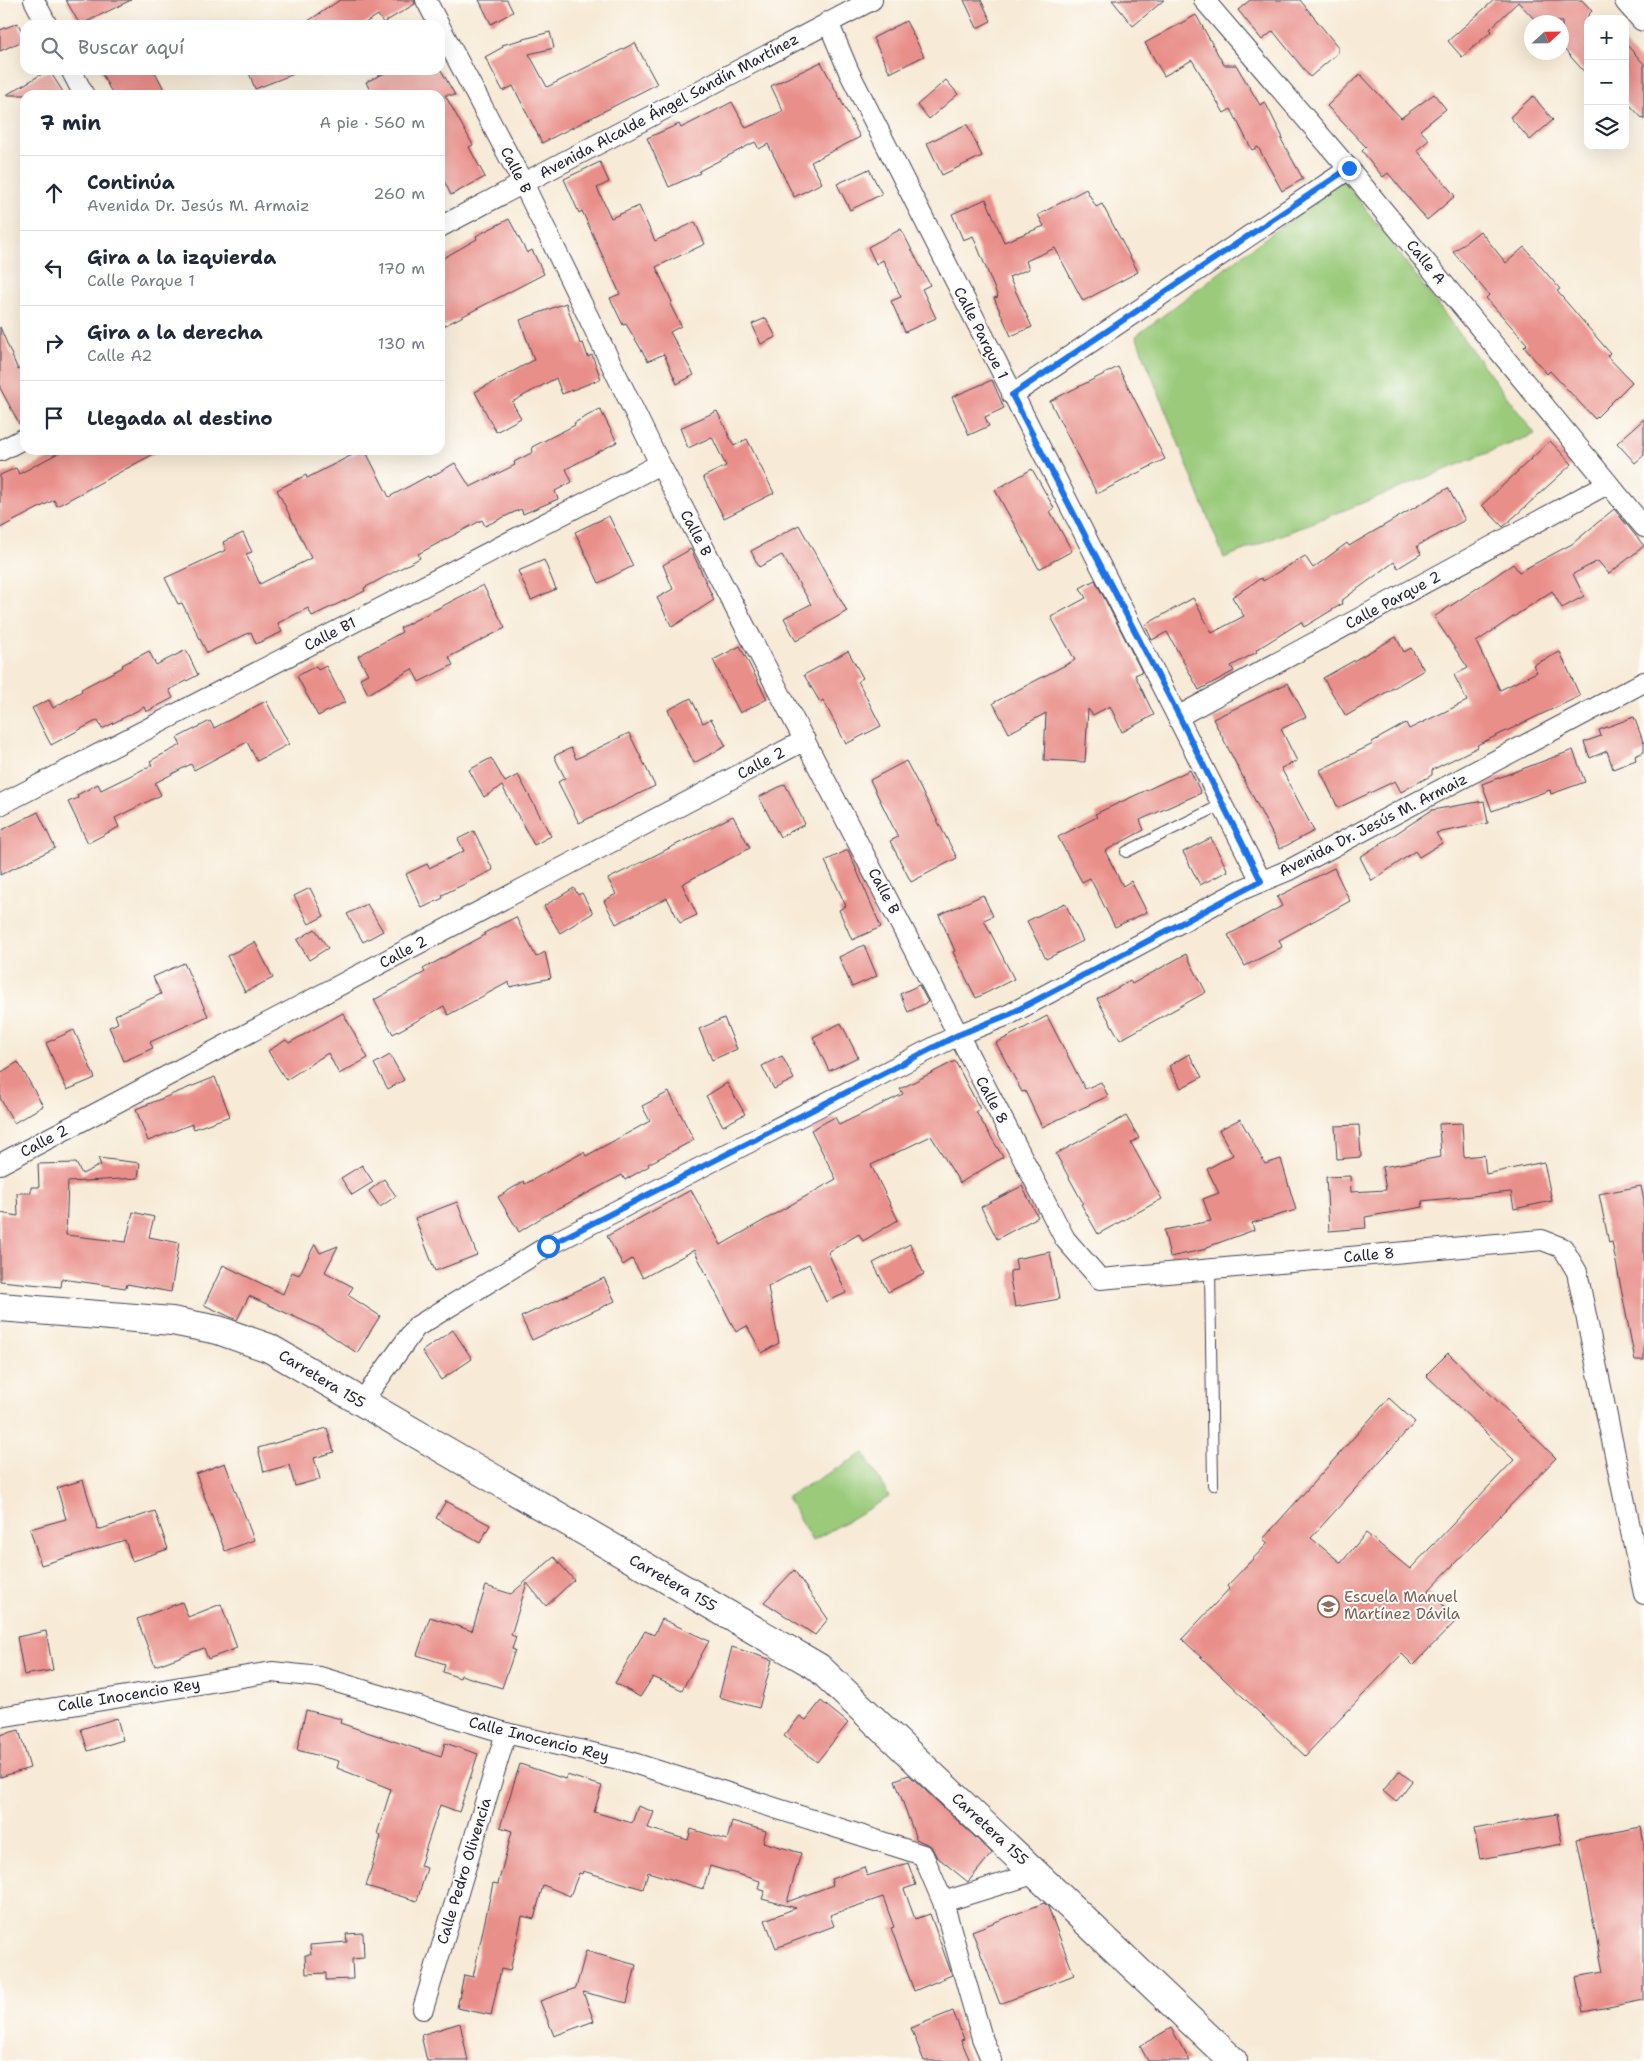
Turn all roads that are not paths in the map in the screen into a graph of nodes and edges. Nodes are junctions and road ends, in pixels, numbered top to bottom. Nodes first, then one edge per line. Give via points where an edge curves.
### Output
1 (34, 0) edge
2 (426, 0) edge
3 (872, 0) edge
4 (1204, 0) edge
5 (1629, 0) edge
6 (1644, 17) edge
7 (44, 20) edge
8 (436, 20) edge
9 (828, 22) junction
10 (445, 37) edge
11 (73, 75) edge
12 (81, 90) edge
13 (1349, 168) junction
14 (523, 183) junction
15 (445, 224) edge
16 (1012, 395) junction
17 (20, 441) edge
18 (0, 451) edge
19 (660, 464) junction
20 (1607, 484) junction
21 (1644, 527) edge
22 (1644, 682) edge
23 (1179, 716) junction
24 (805, 740) junction
25 (1223, 804) junction
26 (0, 805) edge
27 (1126, 852) dead end
28 (1261, 881) junction
29 (958, 1035) junction
30 (0, 1164) edge
31 (1210, 1269) junction
32 (0, 1307) edge
33 (361, 1402) junction
34 (1213, 1485) dead end
35 (1644, 1594) edge
36 (0, 1717) edge
37 (506, 1733) junction
38 (1037, 1873) junction
39 (943, 1902) junction
40 (423, 2009) dead end
41 (992, 2061) edge
42 (1233, 2061) edge

1 - 7 street
2 - 8 street, Calle B
3 - 9 street, Avenida Alcalde Ángel Sandín Martínez
4 - 13 street, Calle A
5 - 6 street
9 - 14 street, Avenida Alcalde Ángel Sandín Martínez
9 - 16 street, Calle Parque 1
10 - 14 street, Calle B
11 - 12 street
13 - 16 street
13 - 20 street, Calle A
14 - 15 street, Avenida Alcalde Ángel Sandín Martínez
14 - 19 street, Calle B
16 - 23 street, Calle Parque 1
17 - 18 street
19 - 24 street, Calle B
19 - 26 street, Calle B1
20 - 21 street, Calle A
20 - 23 street, Calle Parque 2
22 - 28 street, Avenida Dr. Jesús M. Armaiz via 1288,870
23 - 25 street, Calle Parque 1
24 - 29 street, Calle B
24 - 30 street, Calle 2
25 - 27 lane
25 - 28 street, Calle Parque 1
28 - 29 street, Avenida Dr. Jesús M. Armaiz via 1010,1014
29 - 31 street, Calle 8 via 1065,1239 1100,1279
29 - 33 street, Avenida Dr. Jesús M. Armaiz via 548,1246 416,1326
31 - 34 lane
31 - 35 street, Calle 8 via 1542,1240 1563,1248 1577,1272
32 - 33 street, Carretera 155 via 172,1321 218,1330 269,1348
33 - 38 street, Carretera 155 via 818,1667
36 - 37 street, Calle Inocencio Rey via 272,1672 320,1677
37 - 39 street, Calle Inocencio Rey via 627,1761 923,1855
37 - 40 street, Calle Pedro Olivencia
38 - 39 street
38 - 42 street, Carretera 155
39 - 41 street, Calle Inocencio Rey via 982,2038

